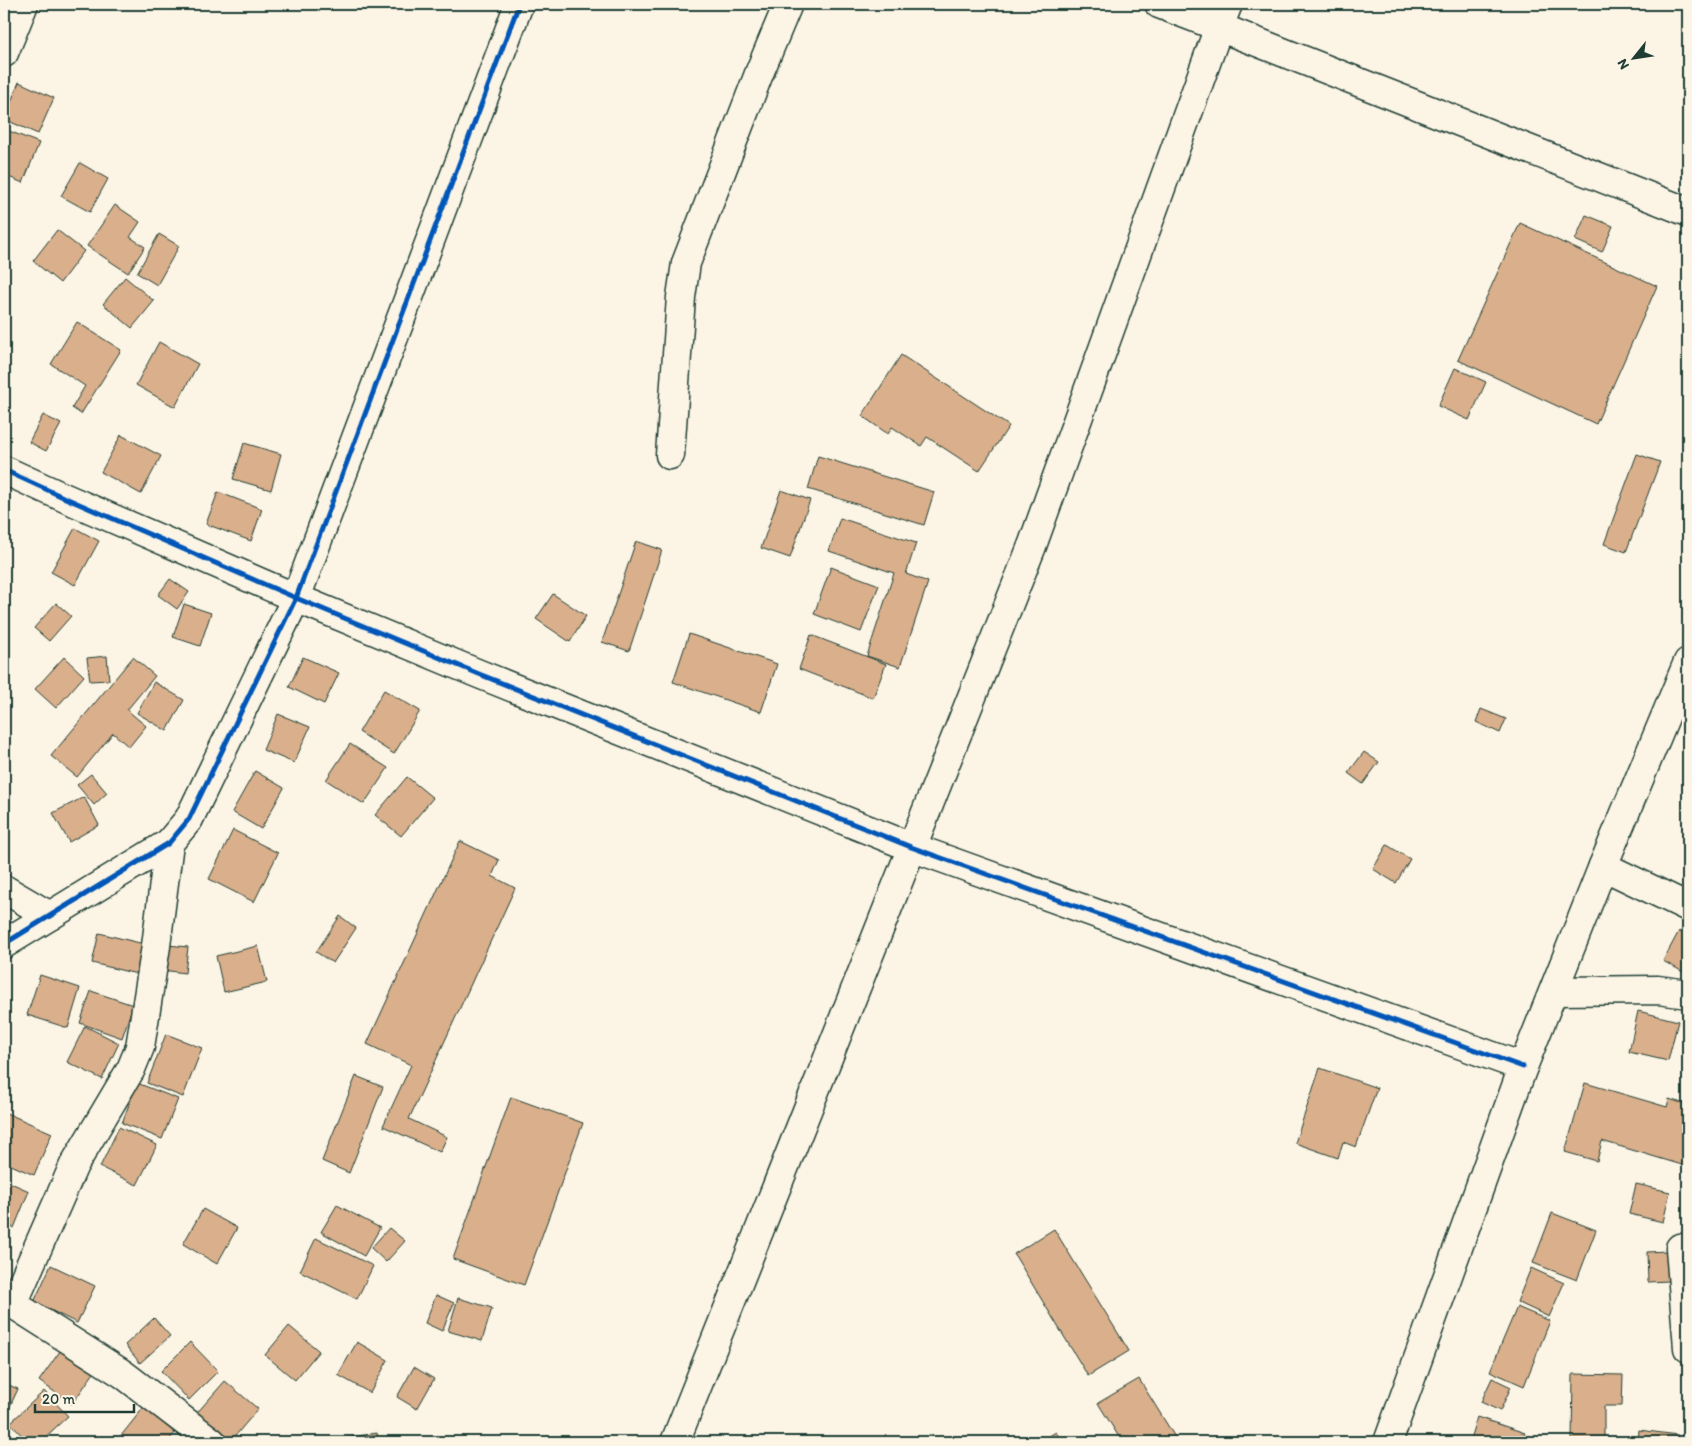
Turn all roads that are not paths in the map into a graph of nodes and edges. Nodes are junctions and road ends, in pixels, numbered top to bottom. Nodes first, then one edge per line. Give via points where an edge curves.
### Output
1 (24, 4) edge
2 (519, 4) edge
3 (788, 4) edge
4 (1159, 4) edge
5 (1223, 15) edge
6 (4, 53) edge
7 (1688, 212) edge
8 (670, 455) dead end
9 (4, 470) edge
10 (296, 598) junction
11 (1688, 662) edge
12 (168, 843) junction
13 (911, 847) junction
14 (1604, 866) junction
15 (4, 888) edge
16 (1688, 907) edge
17 (50, 916) junction
18 (4, 944) edge
19 (1554, 992) junction
20 (1688, 994) edge
21 (1523, 1067) junction
22 (1680, 1248) dead end
23 (8, 1308) edge
24 (1688, 1348) edge
25 (212, 1442) edge
26 (675, 1442) edge
27 (1388, 1442) edge

1 - 6 street
2 - 10 street
3 - 8 street via 686,263
4 - 5 street
5 - 7 street
5 - 13 street via 1032,546
9 - 10 street
10 - 12 street via 189,819
10 - 13 street
11 - 14 street
12 - 17 street
12 - 23 street via 140,1048 74,1165
13 - 21 street
13 - 26 street
14 - 16 street
14 - 19 street
15 - 17 street
17 - 18 street
19 - 20 street via 1658,990
19 - 21 street
21 - 27 street
22 - 24 street
23 - 25 street via 123,1374

